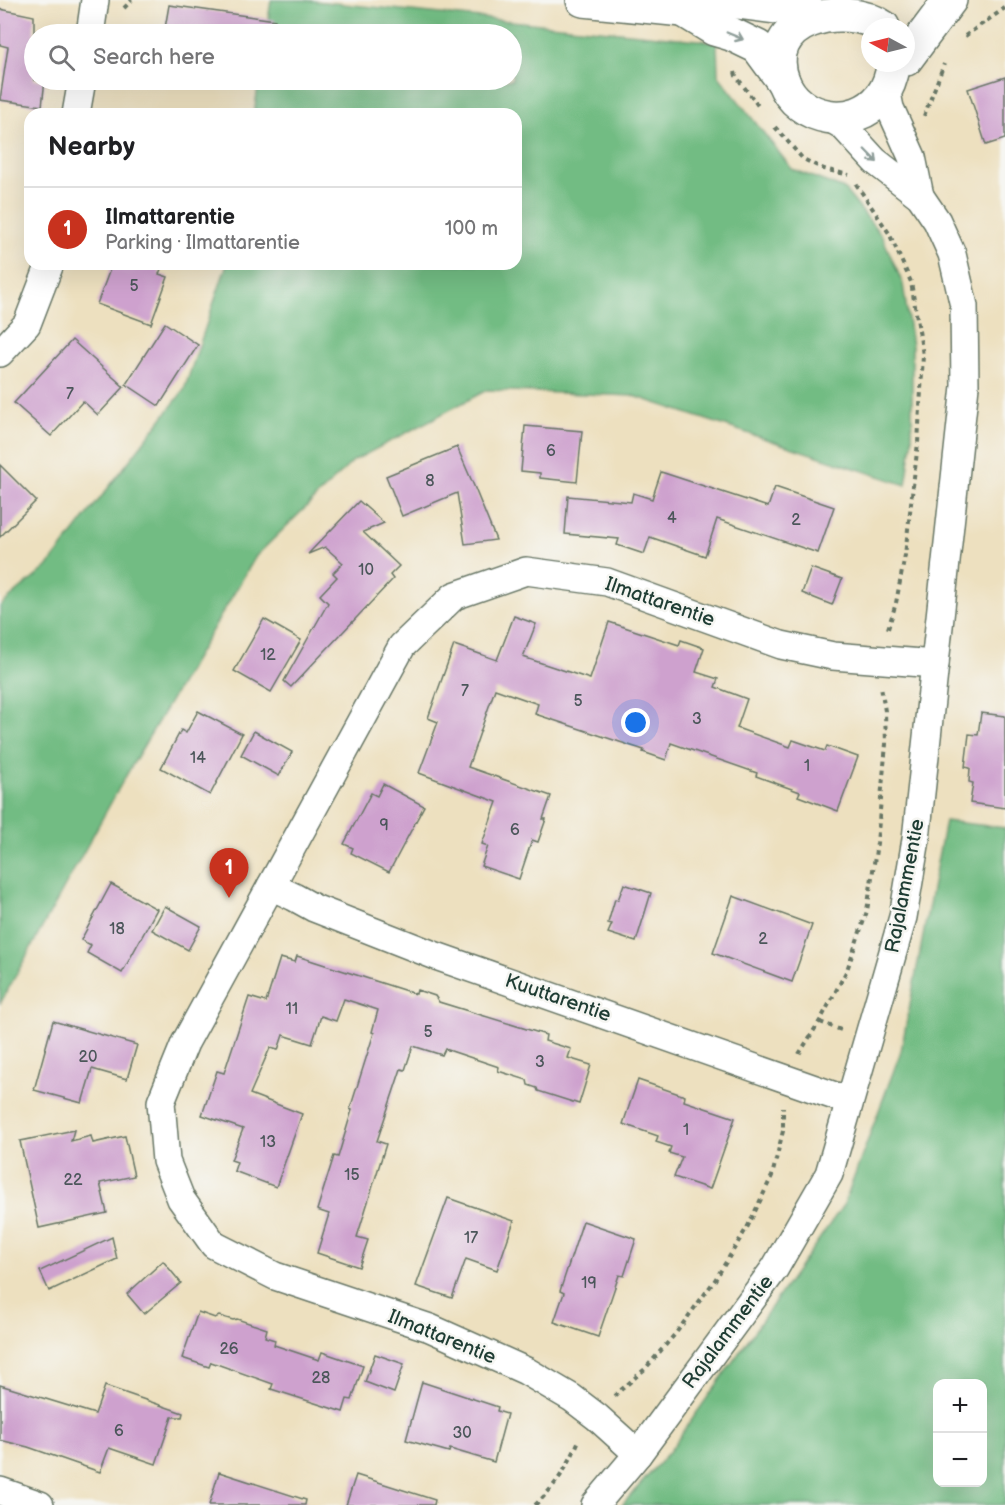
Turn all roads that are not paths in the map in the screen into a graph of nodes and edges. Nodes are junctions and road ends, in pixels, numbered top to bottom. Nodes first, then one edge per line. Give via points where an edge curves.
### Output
1 (95, 0) edge
2 (584, 0) edge
3 (950, 0) edge
4 (862, 2) edge
5 (683, 10) junction
6 (808, 11) junction
7 (874, 18) edge
8 (91, 24) edge
9 (915, 45) edge
10 (895, 72) edge
11 (896, 72) edge
12 (783, 81) junction
13 (80, 90) edge
14 (77, 108) edge
15 (828, 117) junction
16 (920, 196) junction
17 (48, 270) edge
18 (0, 353) edge
19 (935, 664) junction
20 (271, 886) junction
21 (849, 1101) junction
22 (638, 1454) junction
23 (0, 1491) edge
24 (40, 1505) edge
25 (595, 1505) edge

1 - 8 street
2 - 5 street
3 - 9 street
4 - 6 street via 828,4
4 - 7 street
5 - 6 street via 737,2
5 -> 12 street via 714,29 758,47
6 - 12 street via 784,38 779,58
10 - 15 street via 880,98 861,113
11 - 16 street, Rajalammentie via 890,108 912,157
12 - 15 street via 807,110
13 - 14 street
15 -> 16 street, Rajalammentie
16 - 19 street, Rajalammentie via 937,220 952,254 964,306 965,386
17 - 18 street via 27,324
19 - 20 street, Ilmattarentie via 833,656 781,645 607,582 526,571 454,596 402,646
19 - 21 street, Rajalammentie via 916,839 903,917
20 - 21 street, Kuuttarentie via 314,908 436,956
20 - 22 street, Ilmattarentie via 185,1043 160,1102 166,1161 181,1199 214,1245 275,1276 430,1328 526,1371 572,1398
21 - 22 street, Rajalammentie via 829,1174 775,1268
22 - 25 street, Rajalammentie
23 - 24 street

